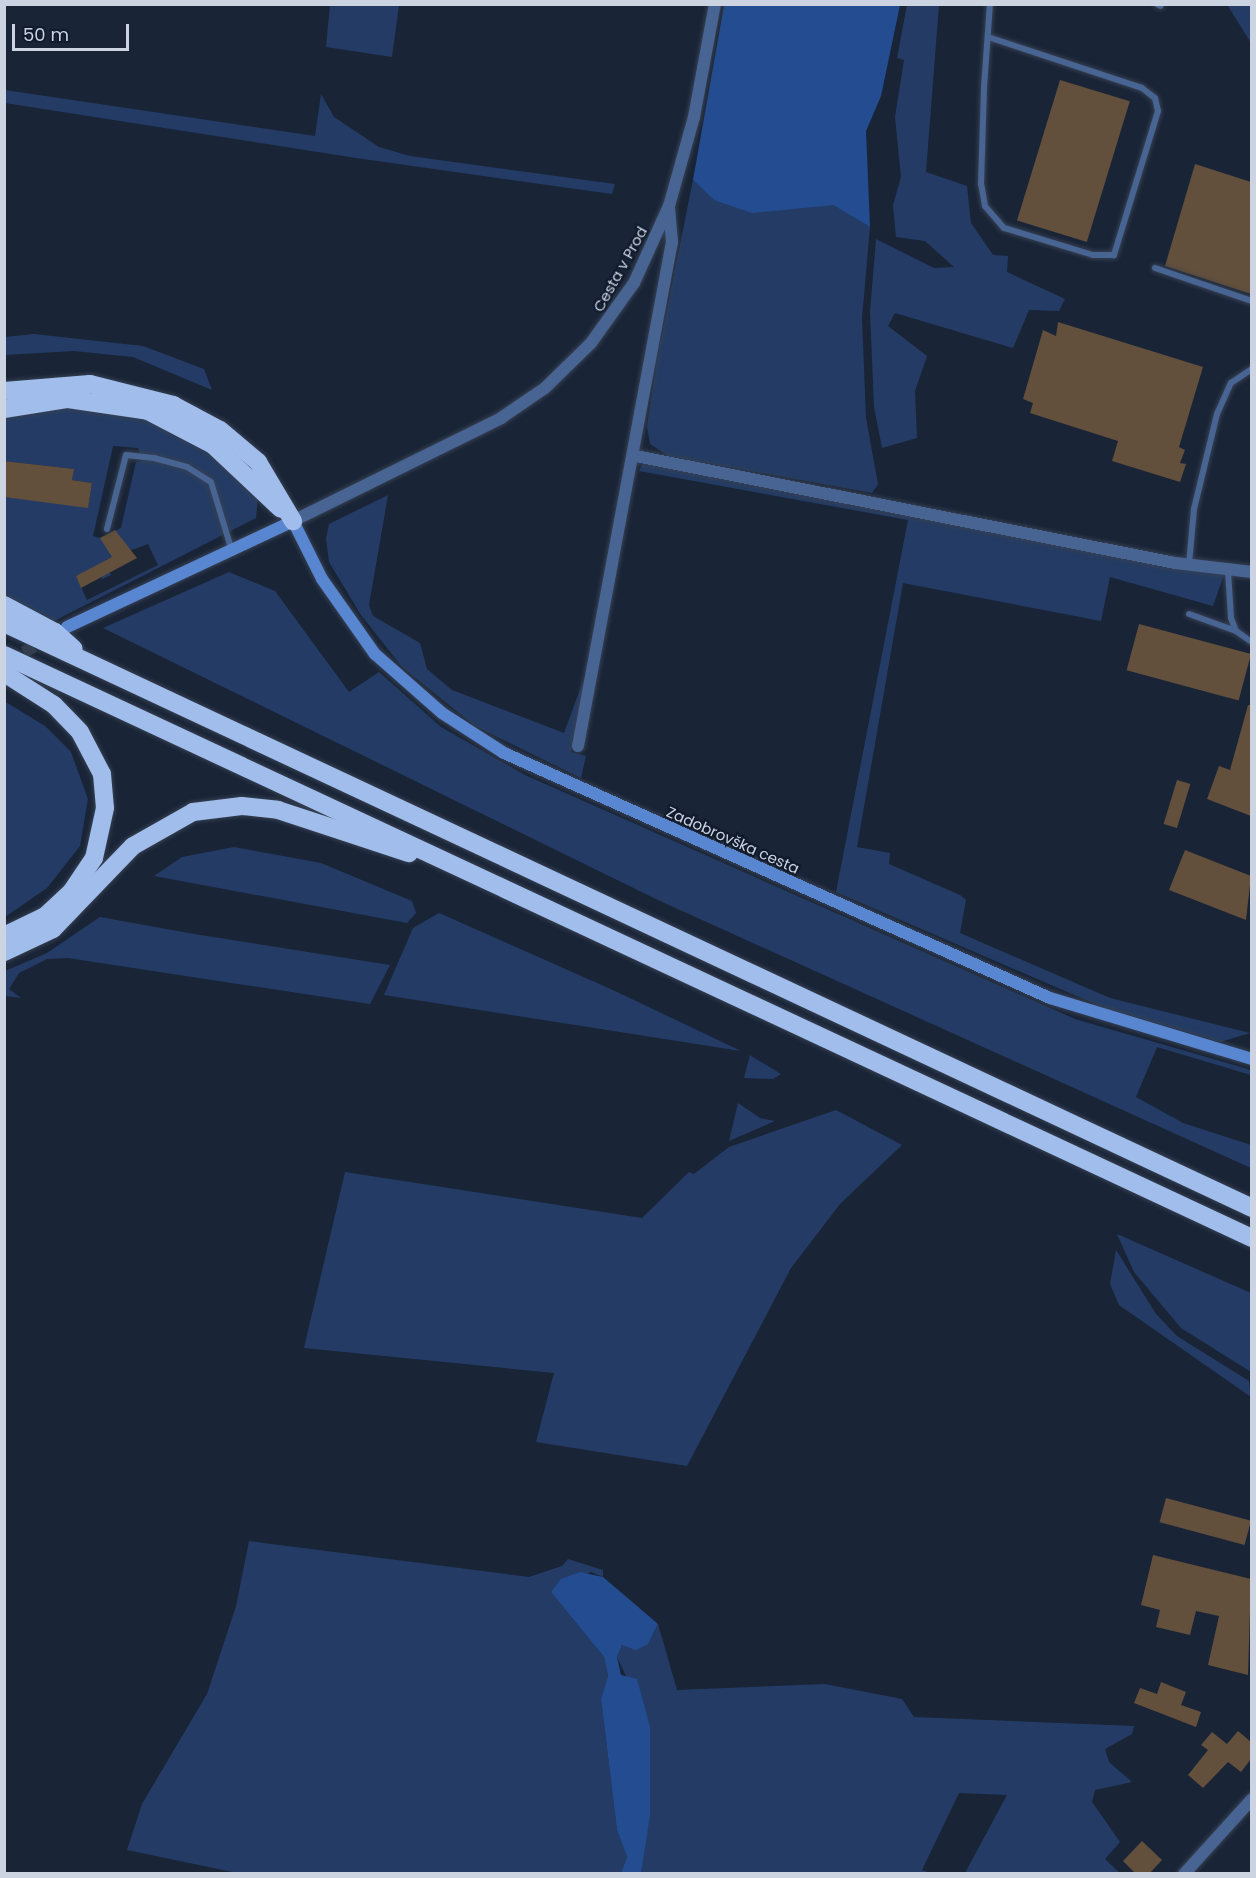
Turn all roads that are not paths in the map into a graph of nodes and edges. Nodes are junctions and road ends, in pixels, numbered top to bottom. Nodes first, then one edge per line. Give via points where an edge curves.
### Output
1 (715, 4) edge
2 (990, 4) edge
3 (988, 37) junction
4 (669, 206) junction
5 (1155, 268) dead end
6 (1251, 301) edge
7 (1251, 369) edge
8 (4, 391) edge
9 (4, 409) edge
10 (636, 456) junction
11 (293, 521) junction
12 (107, 529) dead end
13 (231, 548) junction
14 (1189, 564) junction
15 (1228, 571) junction
16 (1251, 572) edge
17 (4, 605) edge
18 (1189, 614) dead end
19 (4, 623) edge
20 (67, 627) dead end
21 (1236, 631) junction
22 (1251, 642) edge
23 (4, 655) edge
24 (86, 661) junction
25 (4, 673) edge
26 (578, 746) dead end
27 (435, 858) junction
28 (4, 936) edge
29 (4, 952) edge
30 (1251, 1058) edge
31 (1251, 1208) edge
32 (1251, 1238) edge
33 (1251, 1799) edge
34 (1184, 1874) edge

1 - 4 street, Cesta v Prod via 694,117
2 - 3 lane
3 - 3 lane via 981,184 992,219 1063,247 1114,255 1158,111 1155,98 1142,88
4 - 10 street via 672,242
4 - 11 street, Cesta v Prod via 645,262 607,324 545,388 501,418
5 - 6 lane
7 - 14 lane via 1231,383 1217,414 1194,509
8 - 11 highway via 97,385 173,405 220,430 258,462
9 - 11 highway via 81,399 159,415 225,453
10 - 14 street
10 - 26 street
11 - 13 main road
11 - 30 main road, Zadobrovška cesta via 322,579 375,654 442,713 504,753 1050,998
12 - 13 lane via 126,455 154,458 188,467 211,482
13 - 20 main road
14 - 15 street
15 - 16 street
15 - 21 lane
17 - 24 highway via 55,632
18 - 21 lane
19 - 24 highway
21 - 22 lane
23 - 27 highway
24 - 31 highway
25 - 28 highway via 54,705 80,732 102,774 105,808 94,858 72,891 45,916
27 - 29 highway via 383,848 278,810 242,806 193,812 140,840 53,929
27 - 32 highway
33 - 34 street

